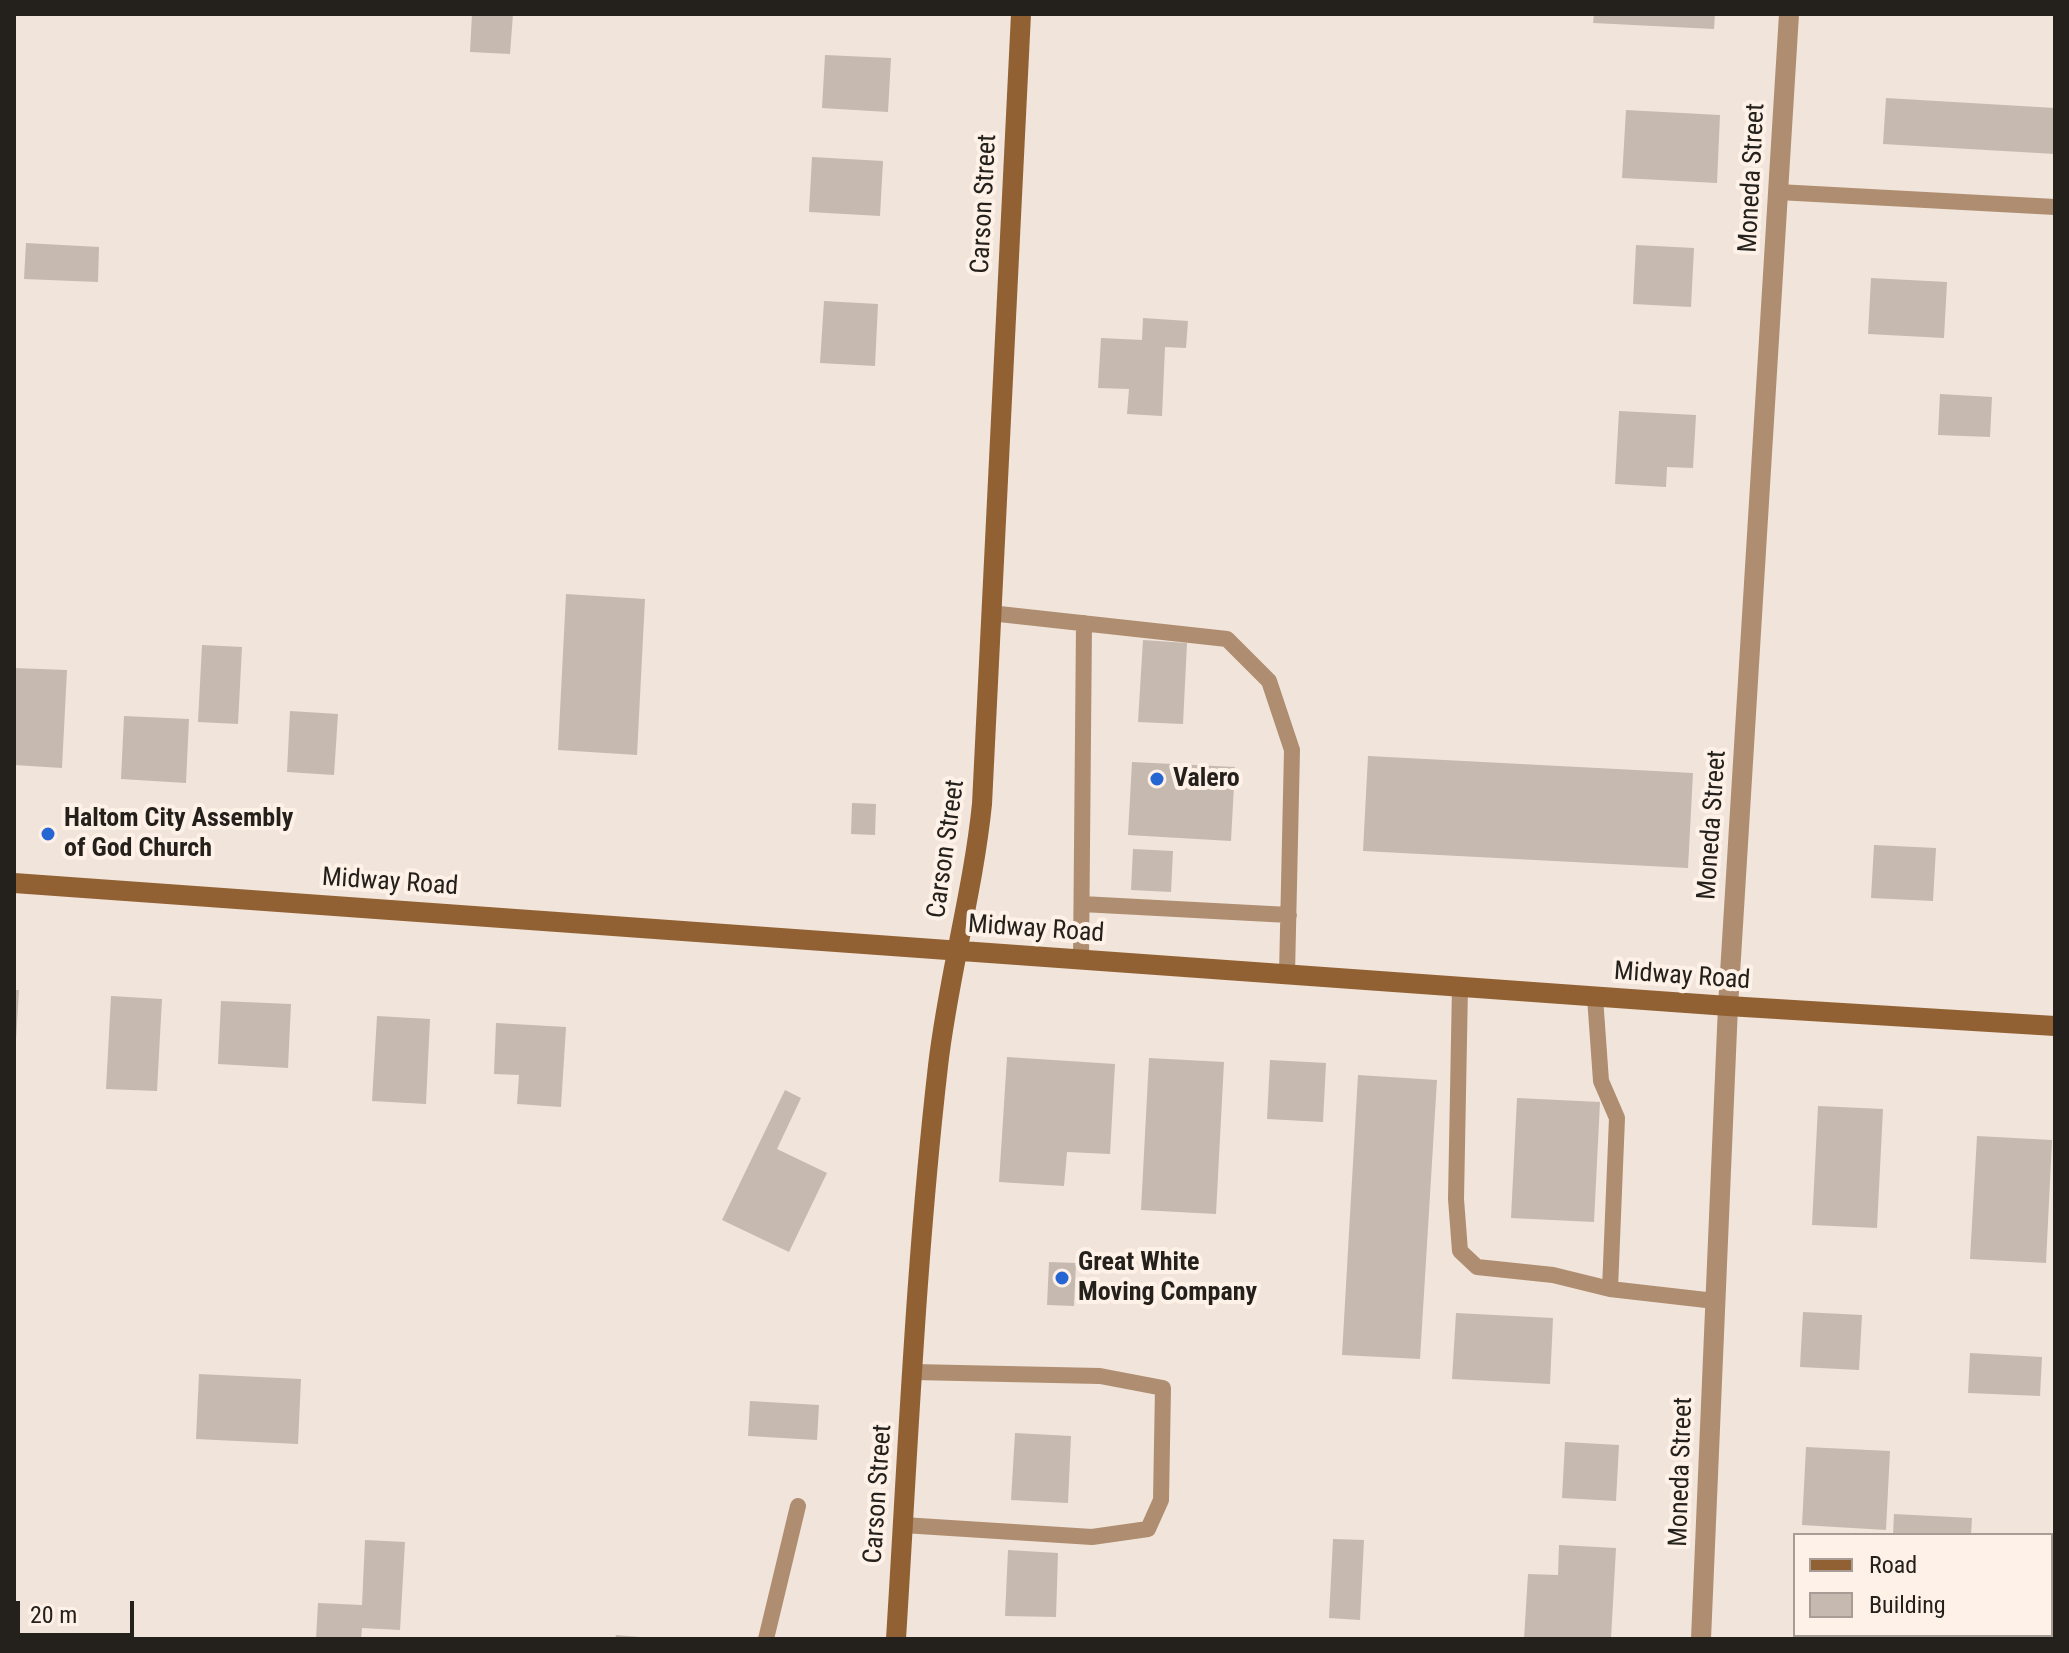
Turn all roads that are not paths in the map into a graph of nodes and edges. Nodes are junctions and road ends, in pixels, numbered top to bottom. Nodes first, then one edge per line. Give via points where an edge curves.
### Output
1 (1021, 14) edge
2 (1789, 14) edge
3 (1778, 192) junction
4 (2055, 207) edge
5 (990, 613) junction
6 (1084, 623) junction
7 (14, 883) edge
8 (1082, 904) junction
9 (1289, 915) junction
10 (959, 951) junction
11 (1081, 959) junction
12 (1287, 974) junction
13 (1460, 986) junction
14 (1595, 997) junction
15 (1728, 1006) junction
16 (2055, 1026) edge
17 (1610, 1289) junction
18 (1715, 1301) junction
19 (913, 1372) junction
20 (798, 1506) dead end
21 (903, 1525) junction
22 (766, 1639) edge
23 (896, 1639) edge
24 (1701, 1639) edge

1 - 5 main road, Carson Street
2 - 3 street, Moneda Street
3 - 4 lane
3 - 15 street, Moneda Street
5 - 6 lane
5 - 10 main road, Carson Street via 982,804
6 - 8 lane
6 - 9 lane via 1227,639 1269,681 1292,750
7 - 10 main road, Midway Road
8 - 9 lane
8 - 11 lane
9 - 12 lane
10 - 11 main road, Midway Road
10 - 19 main road, Carson Street via 939,1062 921,1226
11 - 12 main road, Midway Road
12 - 13 main road, Midway Road
13 - 14 main road, Midway Road
13 - 17 lane via 1460,1251 1477,1267 1553,1275
14 - 15 main road, Midway Road
14 - 17 lane via 1601,1081 1617,1118
15 - 16 main road, Midway Road
15 - 18 street, Moneda Street
17 - 18 lane
18 - 24 street, Moneda Street
19 - 21 main road, Carson Street
19 - 21 lane via 1100,1376 1163,1388 1161,1500 1148,1529 1092,1537
20 - 22 lane
21 - 23 main road, Carson Street

